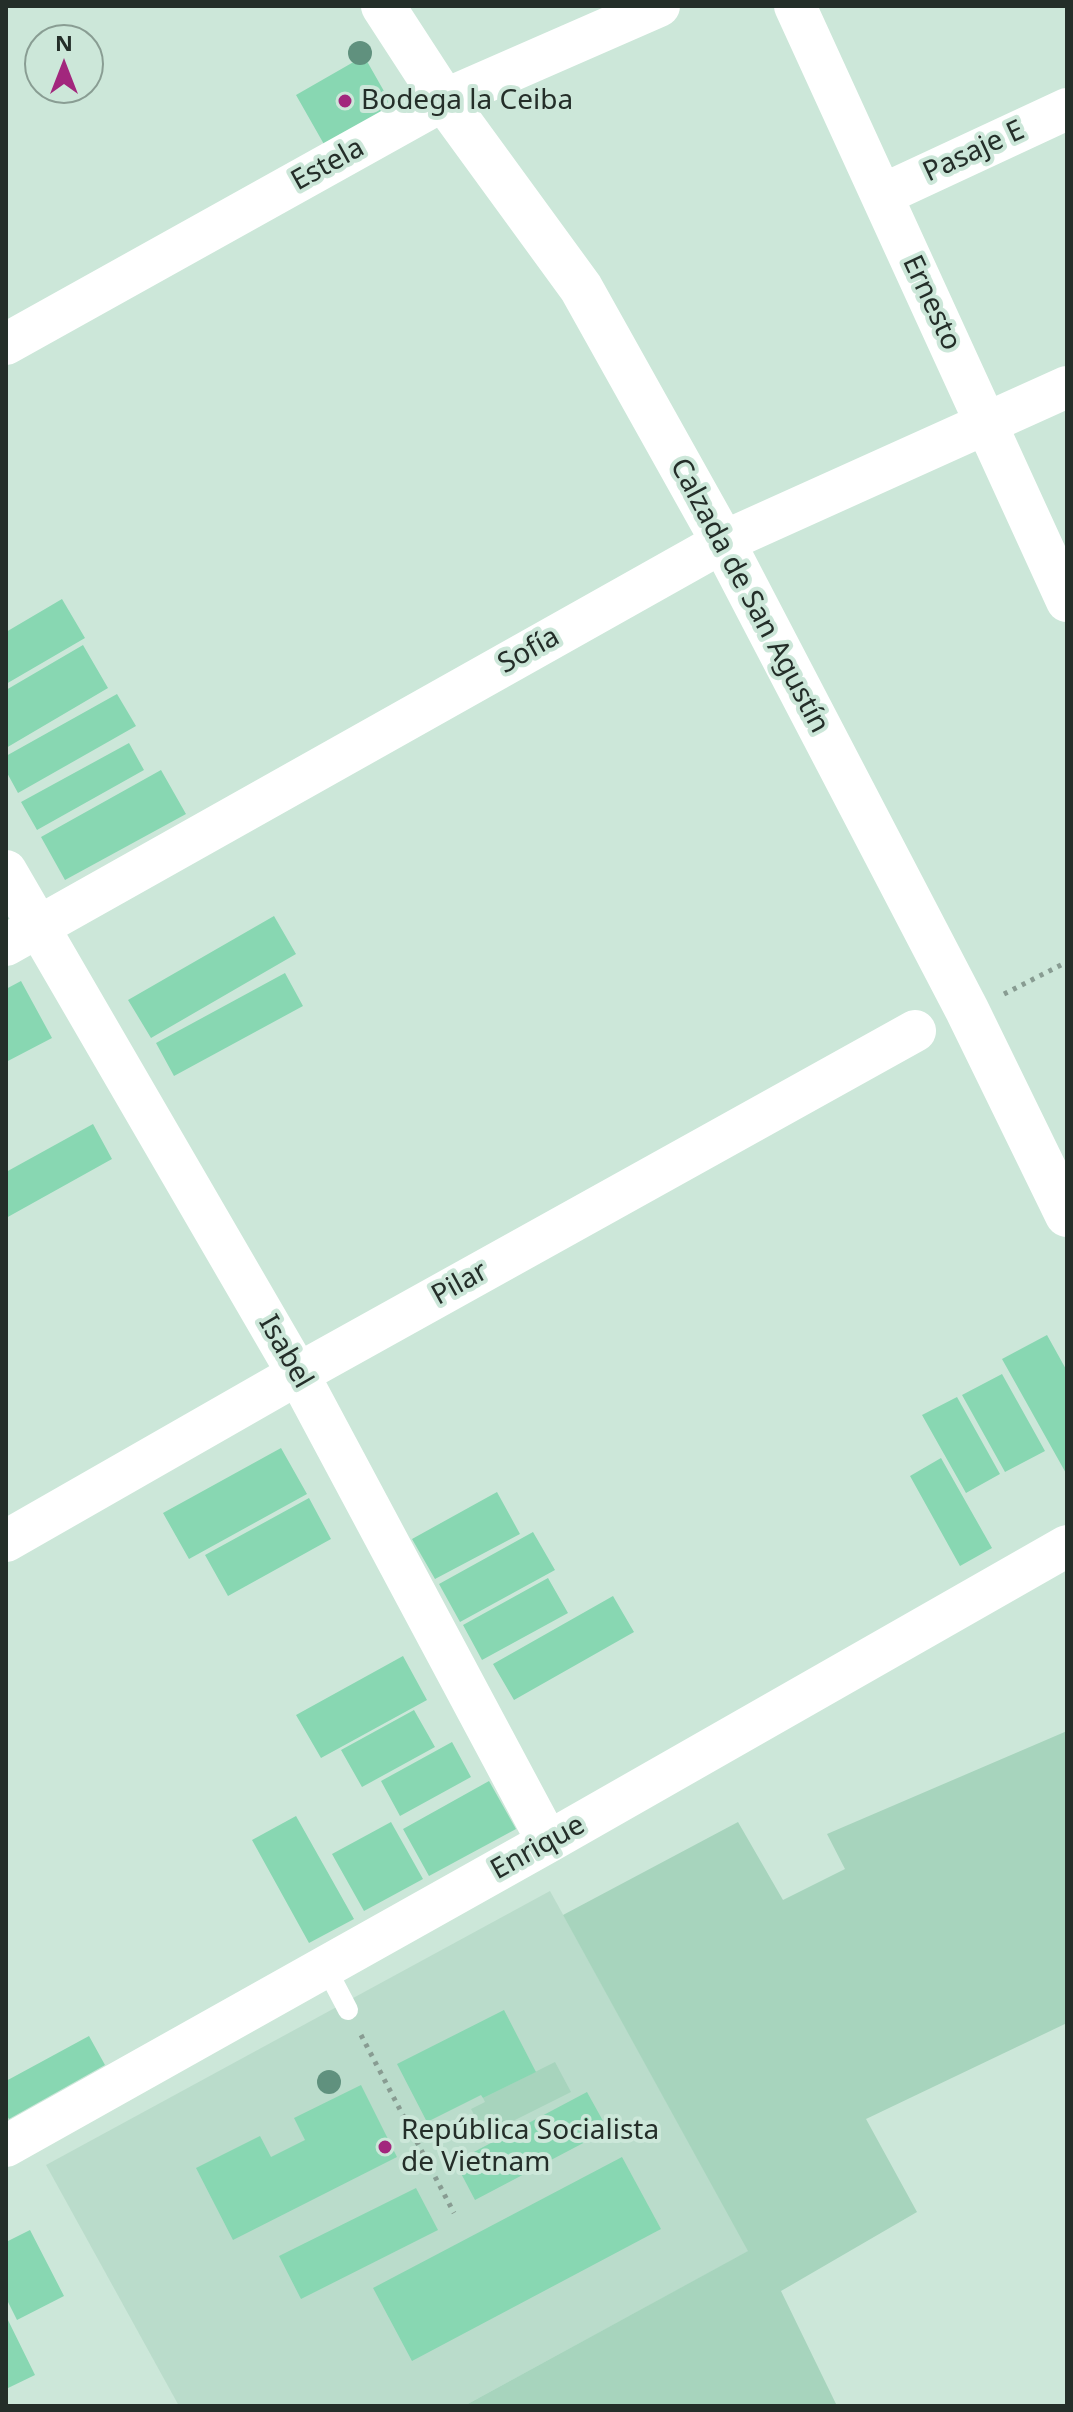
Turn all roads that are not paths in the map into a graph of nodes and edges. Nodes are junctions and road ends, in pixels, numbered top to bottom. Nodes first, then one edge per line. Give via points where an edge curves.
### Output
1 (383, 6) edge
2 (659, 6) edge
3 (795, 6) edge
4 (444, 100) junction
5 (1067, 109) edge
6 (882, 195) junction
7 (6, 344) edge
8 (1067, 387) edge
9 (986, 423) junction
10 (723, 542) junction
11 (1067, 601) edge
12 (6, 871) edge
13 (22, 936) edge
14 (915, 1031) dead end
15 (1067, 1215) edge
16 (298, 1374) junction
17 (6, 1541) edge
18 (1067, 1546) edge
19 (548, 1842) junction
20 (325, 1966) junction
21 (348, 2010) road end
22 (6, 2146) edge

1 - 4 main road, Calzada de San Agustín
2 - 4 street, Estela
3 - 6 street, Ernesto
4 - 7 street, Estela
4 - 10 main road, Calzada de San Agustín via 581,288
5 - 6 street, Pasaje E
6 - 9 street, Ernesto
8 - 9 street, Sofía
9 - 10 street, Sofía
9 - 11 street, Ernesto
10 - 13 street, Sofía
10 - 15 main road, Calzada de San Agustín via 981,1004
12 - 13 street, Isabel
13 - 16 street, Isabel
14 - 16 street, Pilar
16 - 17 street, Pilar
16 - 19 street, Isabel
18 - 19 street, Enrique
19 - 20 street, Enrique
20 - 21 lane
20 - 22 street, Enrique

